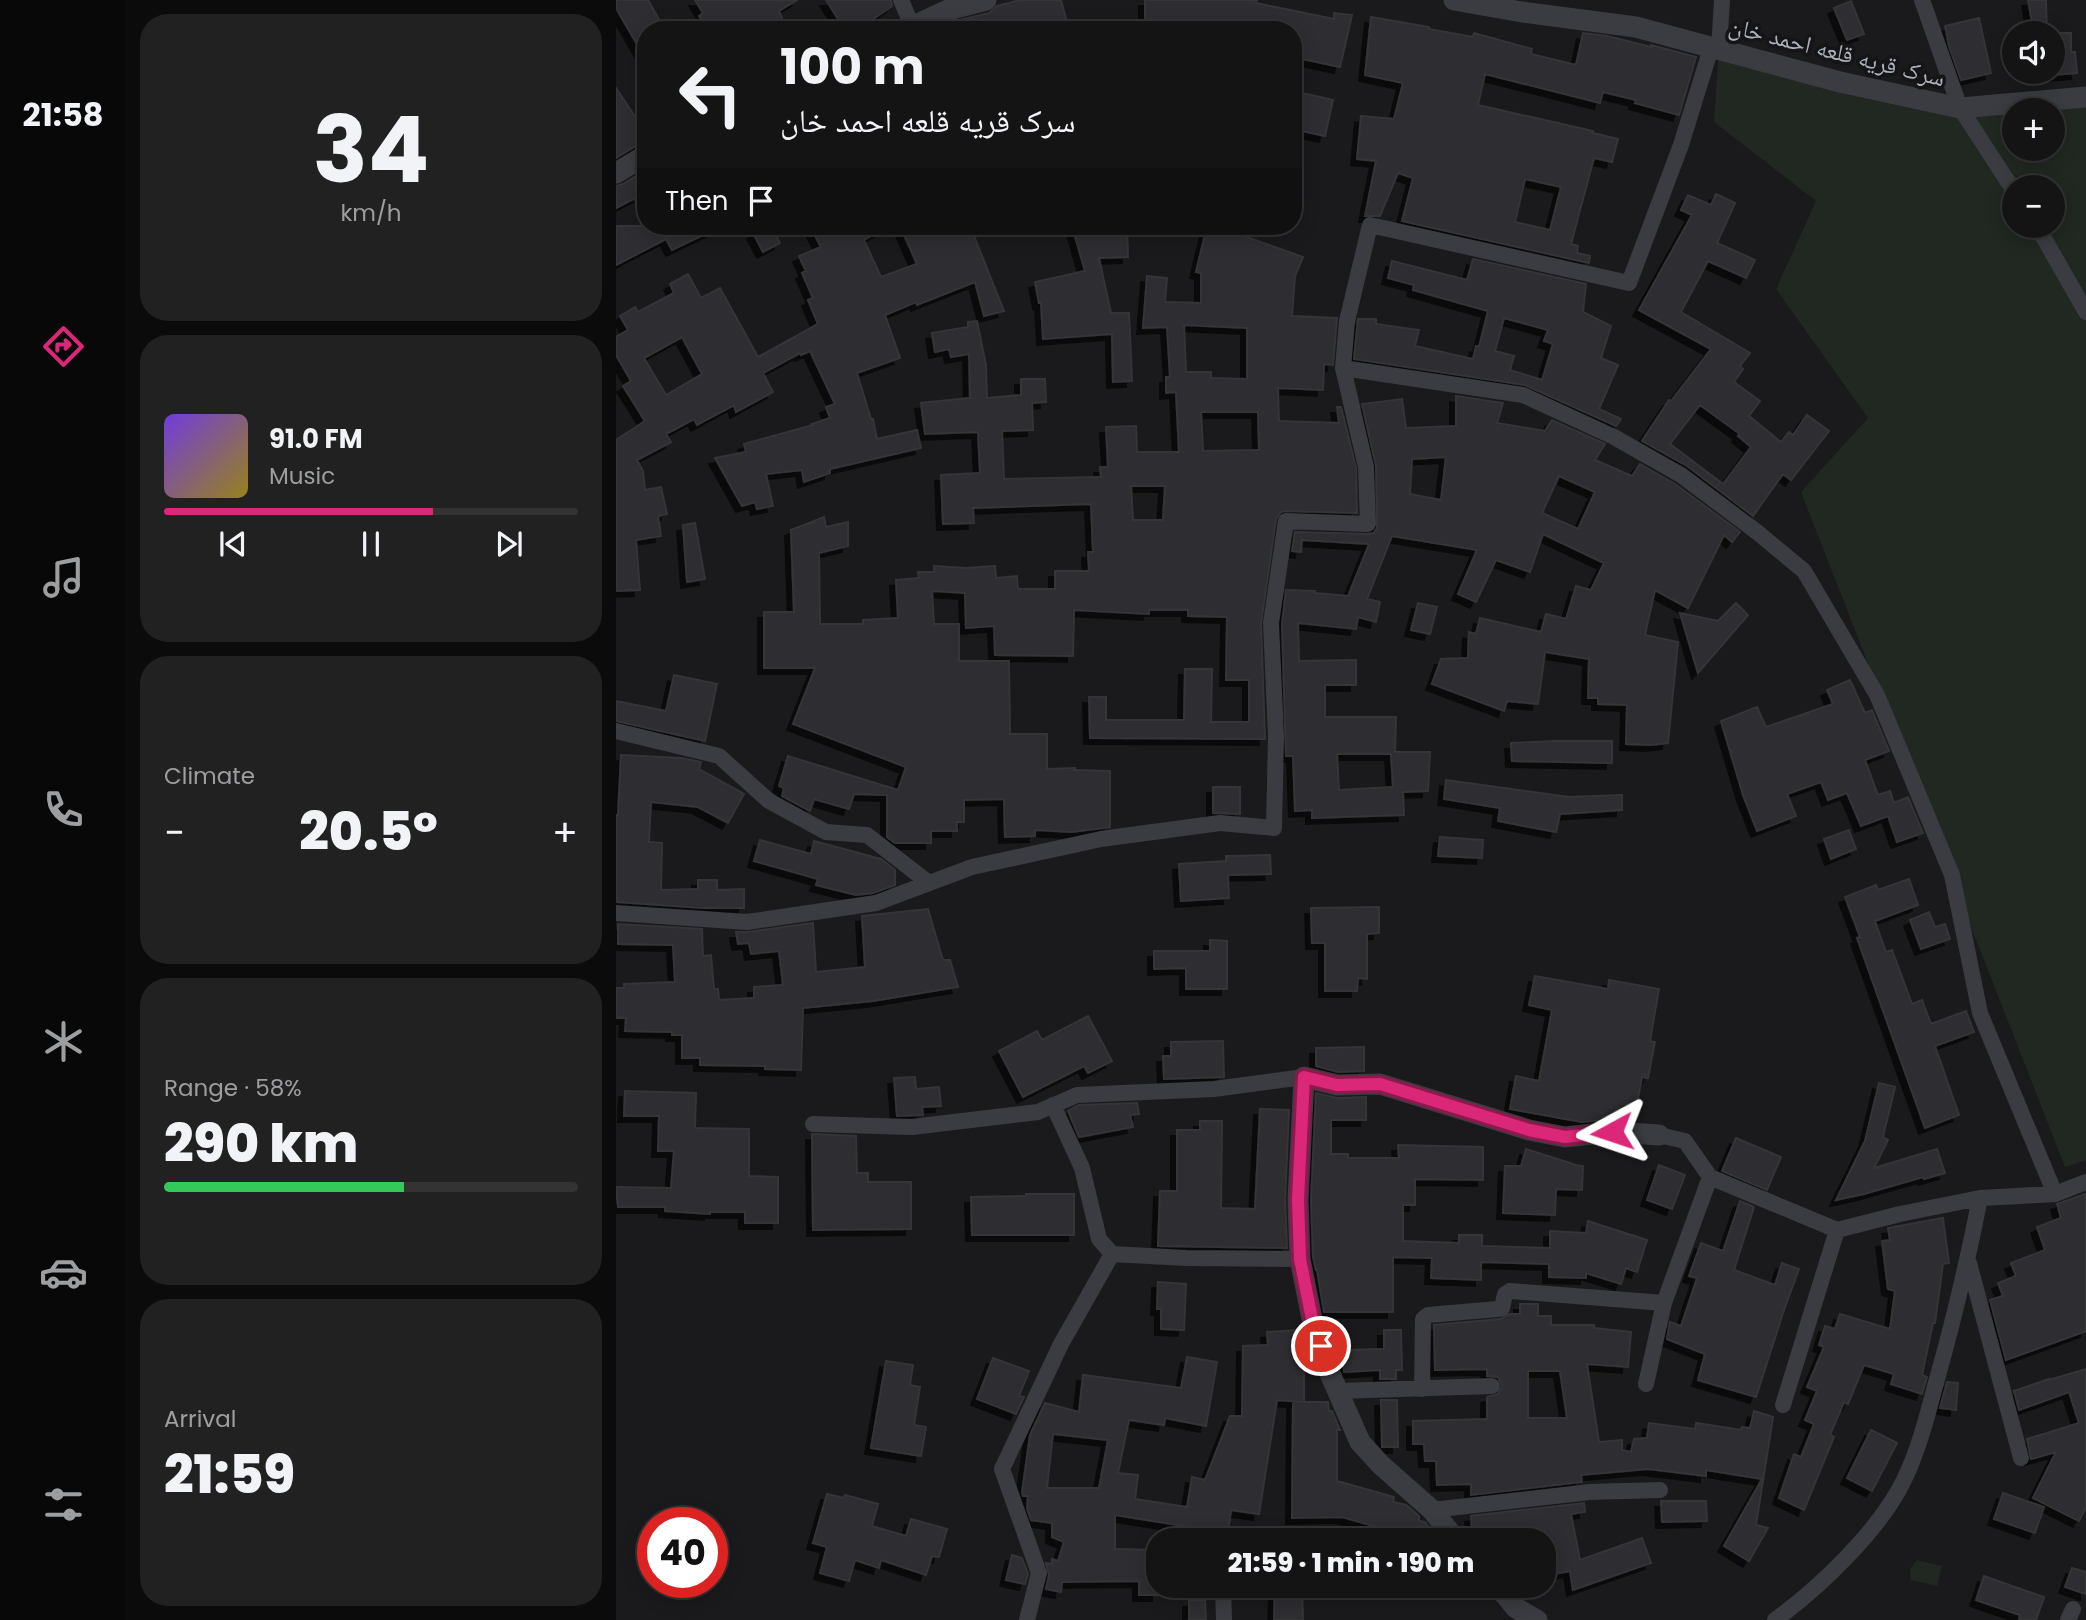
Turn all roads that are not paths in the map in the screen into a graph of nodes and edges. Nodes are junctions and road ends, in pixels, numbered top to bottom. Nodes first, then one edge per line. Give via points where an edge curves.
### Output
1 (901, 0) edge
2 (986, 0) edge
3 (1454, 0) edge
4 (1722, 0) edge
5 (1923, 0) edge
6 (907, 21) edge
7 (924, 21) edge
8 (1715, 49) junction
9 (2086, 97) edge
10 (1960, 108) junction
11 (637, 160) edge
12 (616, 173) edge
13 (2004, 175) edge
14 (2044, 238) edge
15 (2086, 312) edge
16 (1343, 368) junction
17 (616, 731) edge
18 (929, 883) junction
19 (616, 913) edge
20 (1304, 1077) junction
21 (1053, 1105) junction
22 (813, 1124) dead end
23 (1659, 1135) joint
24 (1710, 1177) junction
25 (2086, 1182) edge
26 (2054, 1194) junction
27 (1980, 1198) junction
28 (1837, 1230) junction
29 (1112, 1254) junction
30 (1300, 1259) junction
31 (1968, 1260) junction
32 (1664, 1304) junction
33 (1646, 1384) dead end
34 (1492, 1386) dead end
35 (1422, 1389) junction
36 (1338, 1391) junction
37 (1783, 1405) dead end
38 (2021, 1458) dead end
39 (1660, 1490) dead end
40 (1432, 1510) junction
41 (1446, 1528) edge
42 (1223, 1598) edge
43 (1508, 1598) edge
44 (1027, 1620) edge
45 (1224, 1620) edge
46 (1536, 1620) edge
47 (1775, 1620) edge

1 - 6 street
2 - 7 street
3 - 8 street, سرک قریه قلعه احمد خان via 1636,27
4 - 8 street
5 - 10 street
8 - 10 street, سرک قریه قلعه احمد خان
8 - 16 street via 1629,283 1370,225 1347,321
9 - 10 street, سرک قریه قلعه احمد خان
10 - 13 street
11 - 12 street
14 - 15 street
16 - 18 street via 1366,467 1368,524 1286,521 1271,623 1274,828 1220,823 1101,839 972,867
16 - 26 street via 1523,395 1614,437 1681,475 1804,571 1877,695 1952,875 1980,1013
17 - 18 street via 719,756 769,801 826,832 867,835
18 - 19 street via 876,903 747,922
20 - 21 street via 1214,1089 1077,1095
20 - 23 street via 1337,1085 1380,1084 1565,1137 1612,1132
20 - 30 street
21 - 22 street via 1038,1112 912,1127
21 - 29 street via 1082,1168 1099,1239
23 - 24 street via 1685,1142
24 - 28 street
24 - 32 street
25 - 26 street
26 - 27 street
27 - 28 street
27 - 31 street
28 - 37 street
29 - 30 street
29 - 44 street via 1061,1344 1002,1469 1039,1573
30 - 36 street via 1313,1324
31 - 38 street
31 - 47 street via 1925,1424 1904,1481 1878,1521 1847,1555
32 - 33 street
32 - 35 street via 1510,1291 1502,1308 1428,1315 1423,1319
34 - 35 street
35 - 36 street
36 - 40 street via 1360,1442
39 - 40 street via 1590,1492
40 - 41 street
42 - 45 street
43 - 46 street

